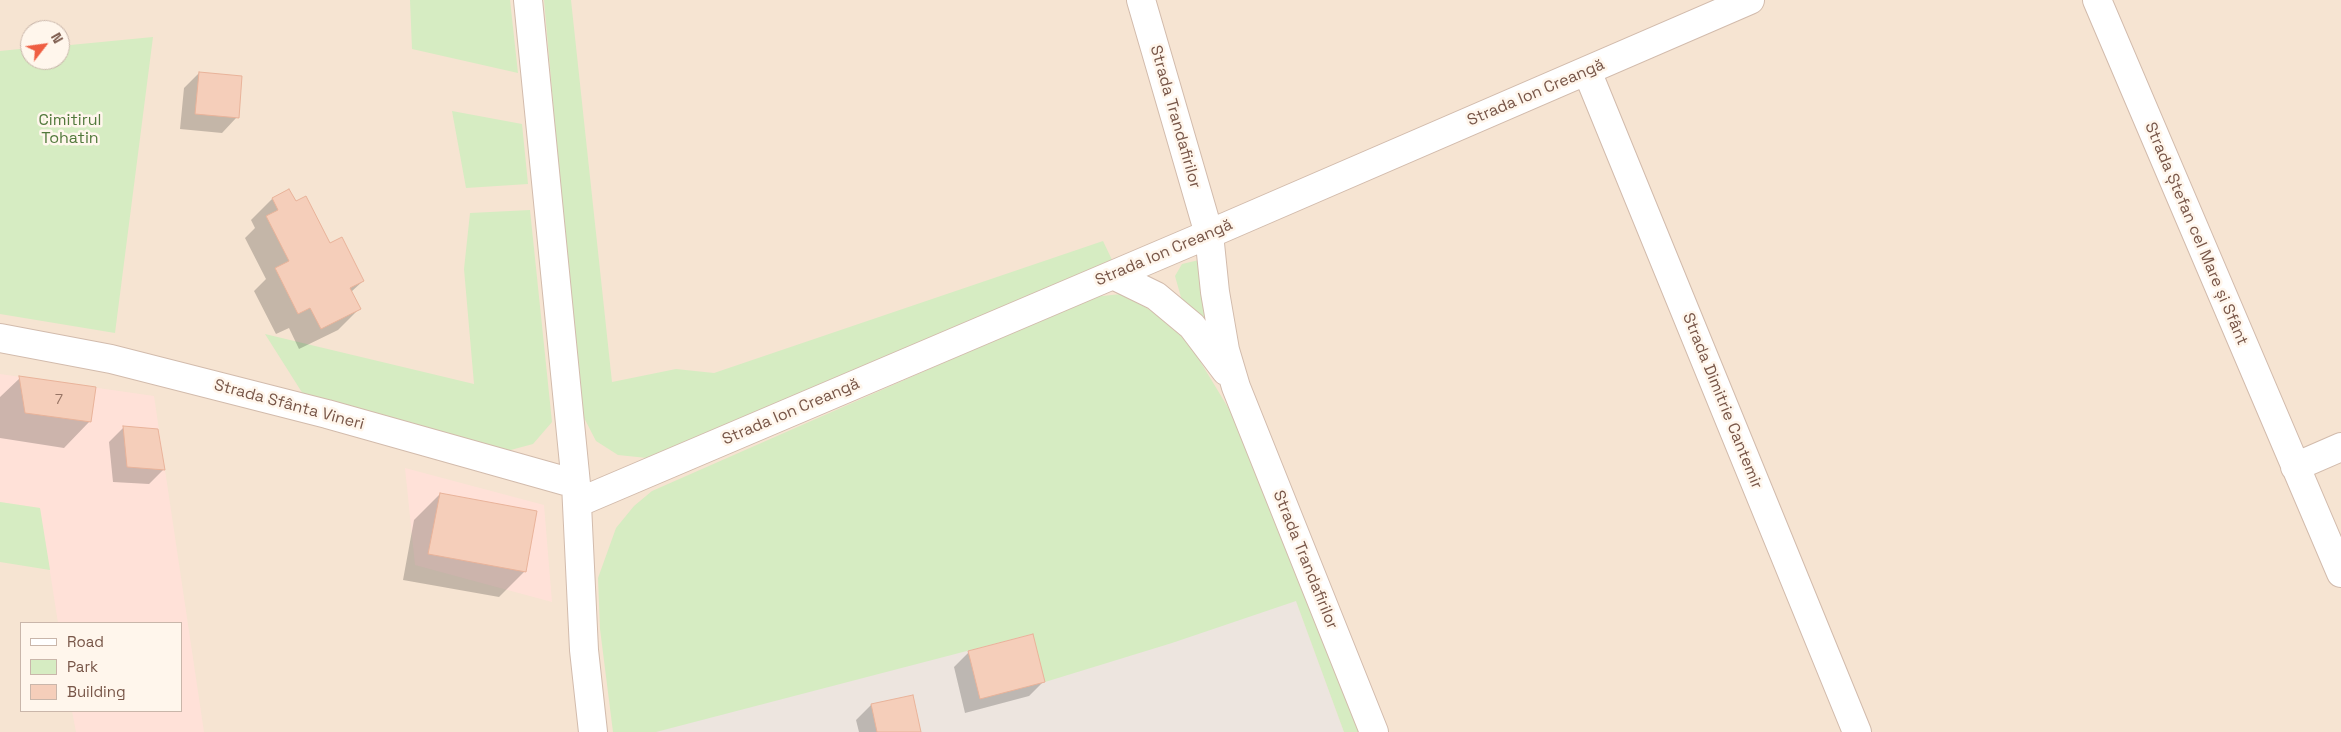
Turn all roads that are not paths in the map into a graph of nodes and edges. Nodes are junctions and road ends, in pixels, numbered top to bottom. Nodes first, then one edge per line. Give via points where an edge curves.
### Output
1 (528, 0) edge
2 (1141, 0) edge
3 (1750, 0) edge
4 (2097, 0) edge
5 (1587, 70) junction
6 (1209, 234) junction
7 (1113, 275) junction
8 (0, 338) edge
9 (1236, 387) junction
10 (2341, 447) edge
11 (2295, 467) junction
12 (576, 494) junction
13 (2341, 573) edge
14 (593, 732) edge
15 (1374, 732) edge
16 (1856, 732) edge

1 - 12 street
2 - 6 street, Strada Trandafirilor
3 - 5 street, Strada Ion Creangă
4 - 11 street, Strada Ștefan cel Mare și Sfânt
5 - 6 street, Strada Ion Creangă
5 - 16 street, Strada Dimitrie Cantemir
6 - 7 street, Strada Ion Creangă
6 - 9 street, Strada Trandafirilor via 1225,350
7 - 9 street via 1156,296 1192,326
7 - 12 street, Strada Ion Creangă
8 - 12 street, Strada Sfânta Vineri via 111,359 327,414
9 - 15 street, Strada Trandafirilor
10 - 11 street
11 - 13 street, Strada Ștefan cel Mare și Sfânt
12 - 14 street via 584,650

